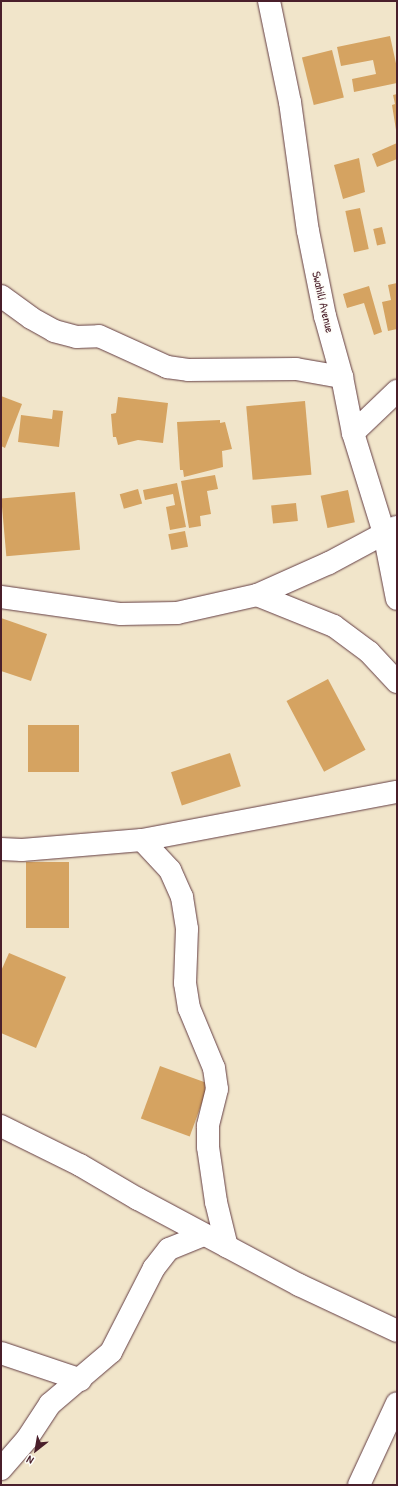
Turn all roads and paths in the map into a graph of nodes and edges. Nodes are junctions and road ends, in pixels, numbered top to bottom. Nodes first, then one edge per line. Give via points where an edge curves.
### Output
1 (269, 1) edge
2 (1, 296) edge
3 (342, 376) junction
4 (397, 391) edge
5 (353, 433) junction
6 (391, 530) edge
7 (257, 594) junction
8 (1, 597) edge
9 (397, 600) edge
10 (397, 682) edge
11 (397, 792) edge
12 (142, 840) junction
13 (1, 849) edge
14 (1, 1126) edge
15 (203, 1235) junction
16 (227, 1247) junction
17 (397, 1331) edge
18 (1, 1353) edge
19 (81, 1380) junction
20 (397, 1403) edge
21 (1, 1468) edge
22 (359, 1485) edge

1 - 3 street, Swahili Avenue via 290,102 318,279
2 - 3 street via 30,318 54,331 76,337 99,336 168,367 188,370 296,369
3 - 5 street, Swahili Avenue
4 - 5 street
5 - 6 street, Swahili Avenue
6 - 7 street via 329,563
6 - 9 street, Swahili Avenue
7 - 8 street via 177,613 121,614
7 - 10 street via 334,626 369,652
11 - 12 street
12 - 13 street via 22,850
12 - 16 street via 170,870 182,897 187,929 185,983 189,1008 214,1068 218,1089 208,1126 208,1147 216,1202
14 - 15 street via 80,1165
15 - 16 street
15 - 19 street via 169,1249 154,1268 111,1352
16 - 17 street via 299,1286
18 - 19 street
19 - 21 street via 50,1404 27,1439
20 - 22 street

